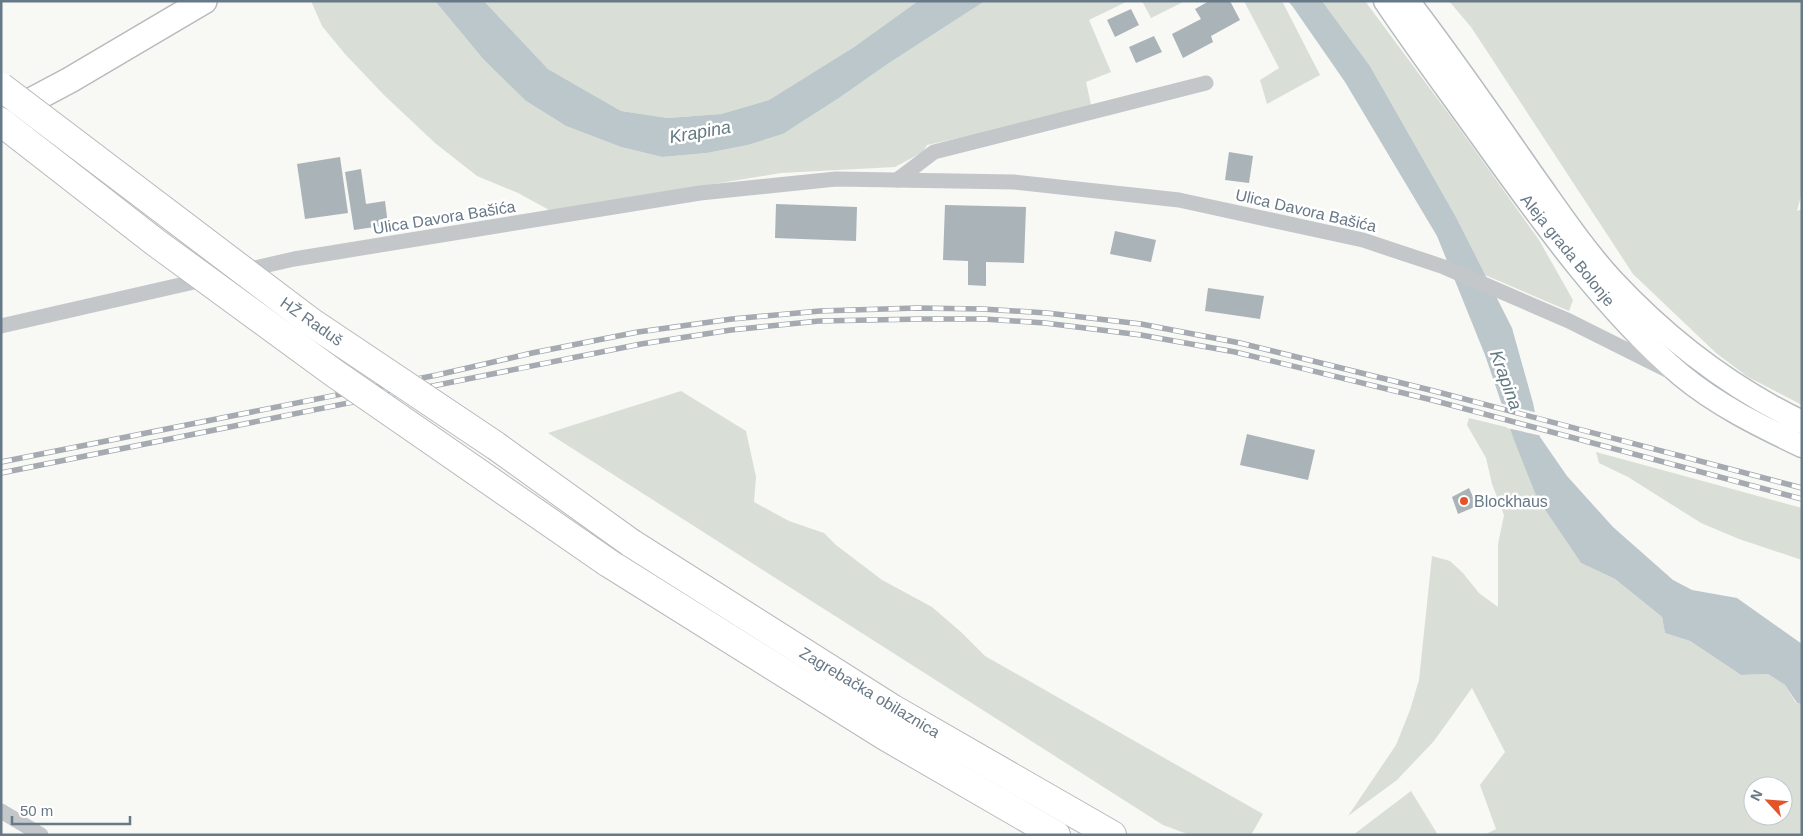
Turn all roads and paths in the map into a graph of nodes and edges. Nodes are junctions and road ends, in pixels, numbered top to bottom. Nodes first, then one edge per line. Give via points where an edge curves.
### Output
1 (171, 1) edge
2 (204, 1) edge
3 (1385, 1) edge
4 (1408, 1) edge
5 (1206, 83) dead end
6 (1, 87) edge
7 (1, 99) edge
8 (1, 116) edge
9 (1, 122) edge
10 (897, 180) junction
11 (1, 326) edge
12 (1682, 376) junction
13 (1802, 422) edge
14 (1802, 446) edge
15 (631, 543) joint
16 (607, 562) joint
17 (1, 811) edge
18 (41, 835) edge
19 (1056, 835) edge
20 (1112, 835) edge

1 - 7 main road
2 - 8 main road via 70,80
3 - 12 main road, Aleja grada Bolonje via 1564,247 1641,337
4 - 13 main road, Aleja grada Bolonje via 1574,234 1611,279 1661,329 1697,359 1769,407
5 - 10 street via 934,152
6 - 15 highway, HŽ Raduš, bridge via 312,322 496,446
9 - 16 highway, HŽ Raduš, bridge via 155,242 326,367
10 - 11 street, Ulica Davora Bašića via 836,179 700,193 294,259
10 - 12 street, Ulica Davora Bašića via 1014,182 1179,200 1364,240 1444,267 1554,314
12 - 14 main road, Aleja grada Bolonje via 1757,425
15 - 20 highway, Zagrebačka obilaznica via 894,709
16 - 19 highway, Zagrebačka obilaznica via 885,736
17 - 18 street

